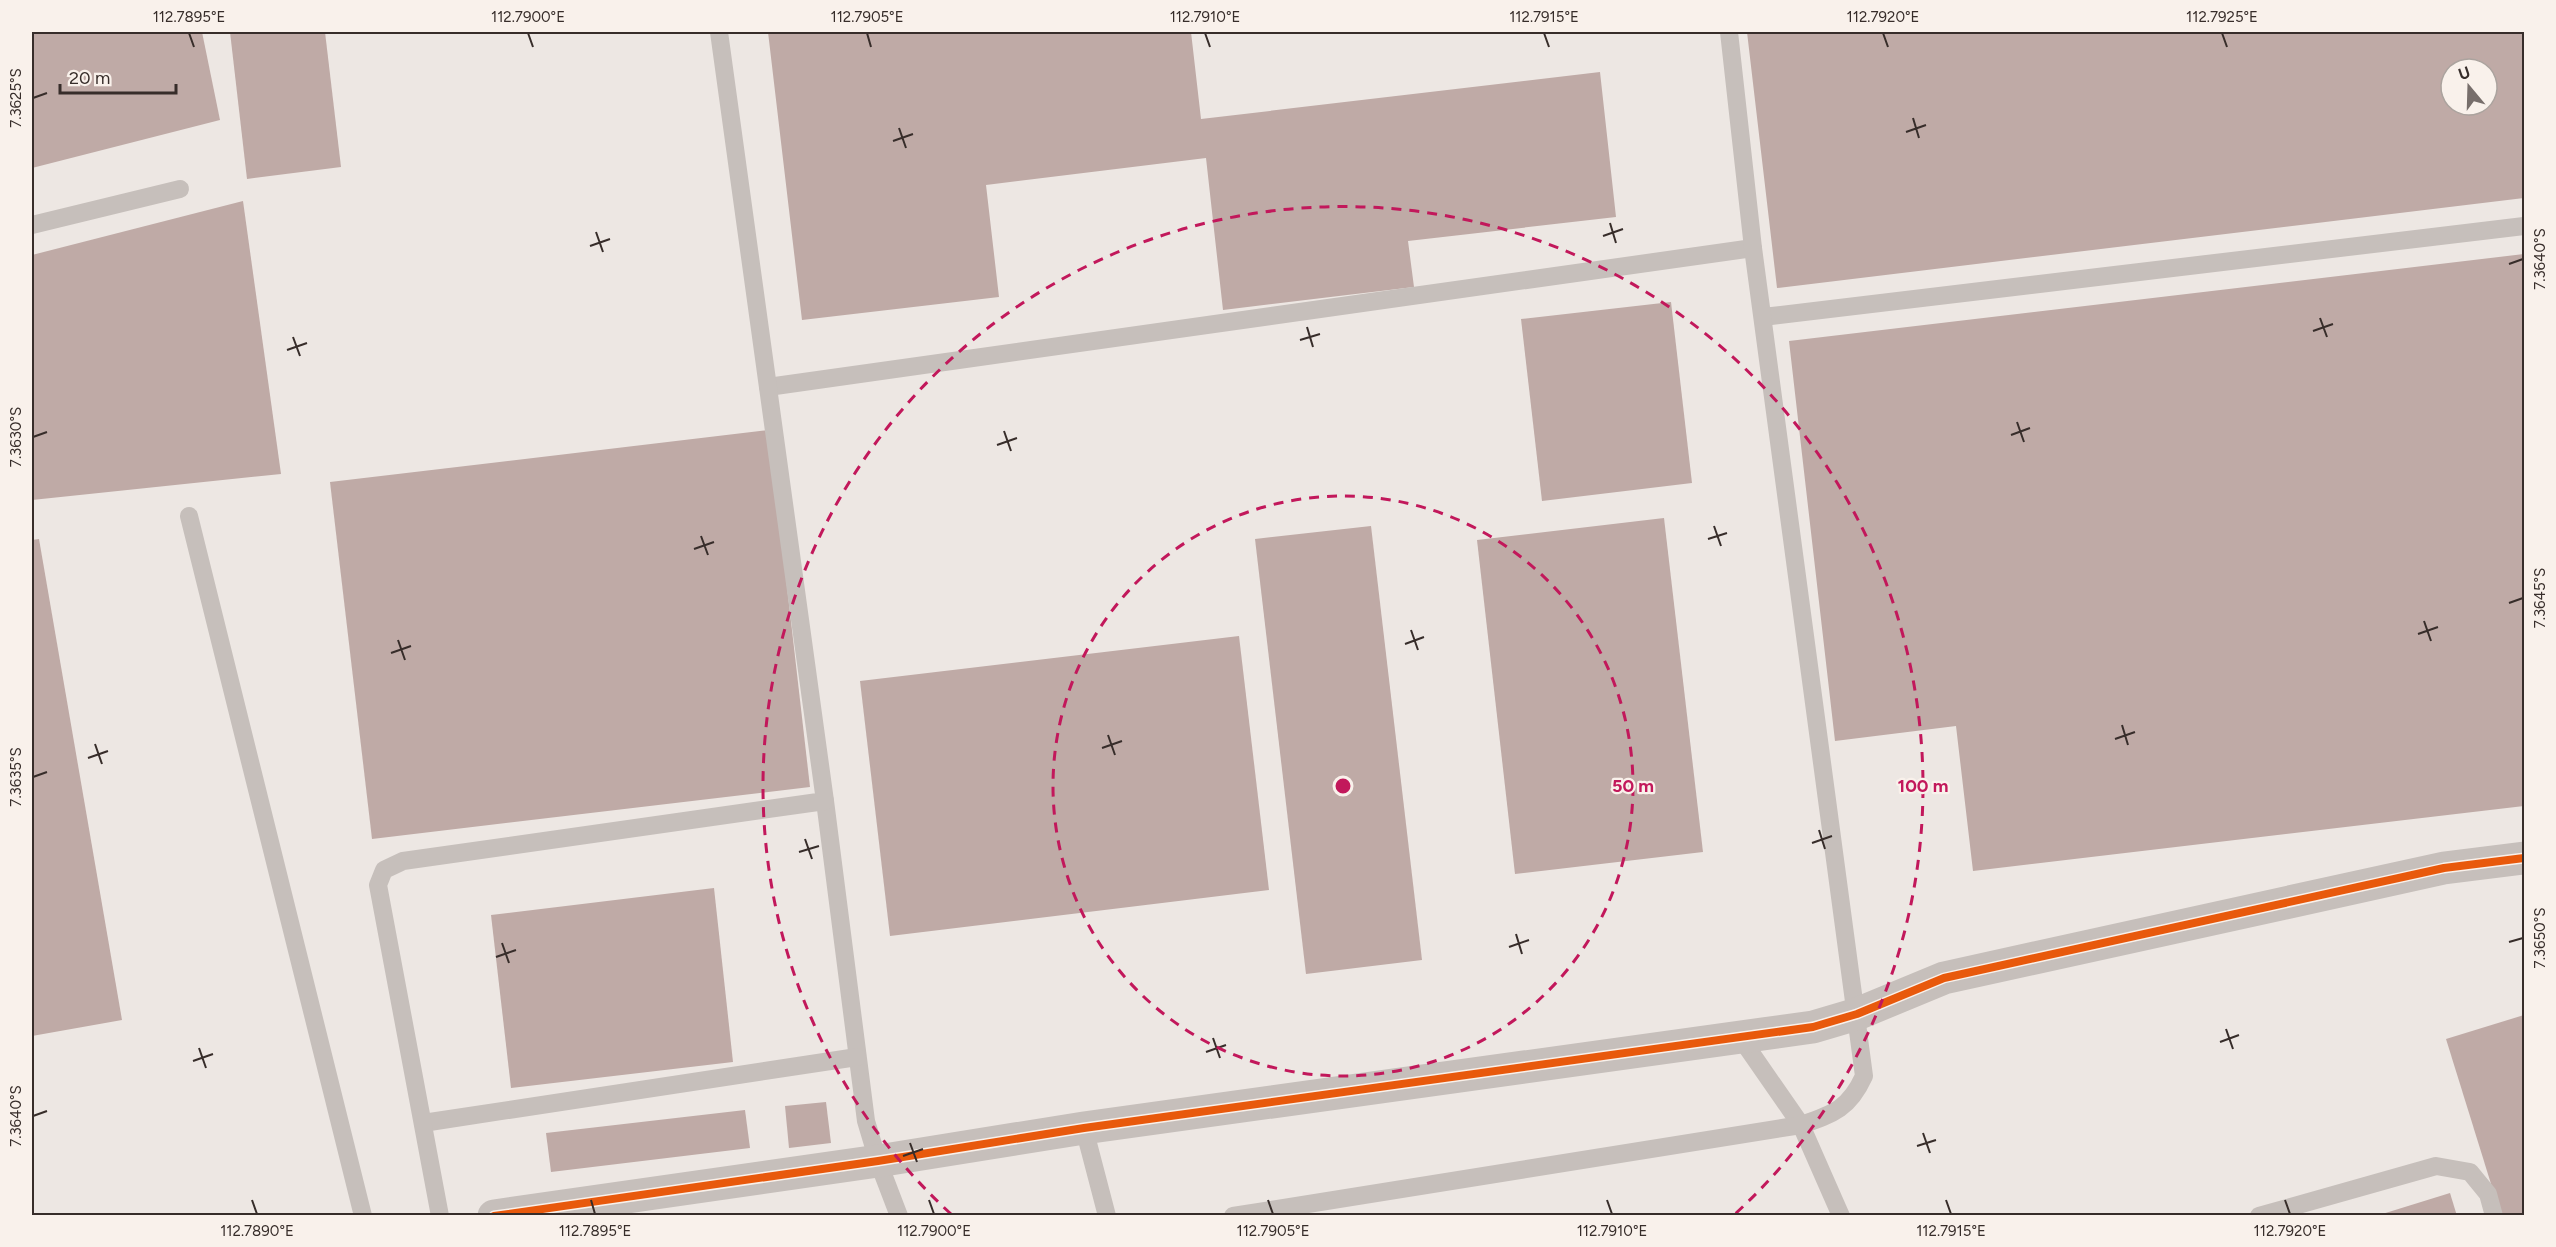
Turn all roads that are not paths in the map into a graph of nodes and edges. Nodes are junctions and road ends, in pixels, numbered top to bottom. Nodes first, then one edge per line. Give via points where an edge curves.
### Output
1 (719, 32) edge
2 (1729, 32) edge
3 (180, 189) dead end
4 (32, 225) edge
5 (2524, 226) edge
6 (1753, 248) junction
7 (1763, 317) junction
8 (768, 387) junction
9 (189, 516) dead end
10 (825, 801) junction
11 (2524, 858) edge
12 (1857, 1014) junction
13 (1740, 1037) junction
14 (857, 1057) junction
15 (423, 1123) junction
16 (1801, 1125) junction
17 (1084, 1128) junction
18 (878, 1161) junction
19 (561, 1212) edge
20 (363, 1215) edge
21 (440, 1215) edge
22 (494, 1215) edge
23 (899, 1215) edge
24 (1107, 1215) edge
25 (1233, 1215) edge
26 (1841, 1215) edge
27 (2259, 1215) edge
28 (2494, 1215) edge

1 - 8 lane
2 - 6 lane
3 - 4 lane
5 - 7 lane
6 - 7 lane
6 - 8 lane
7 - 12 lane
8 - 10 lane
9 - 20 lane
10 - 14 lane
10 - 15 lane via 403,861 384,870 378,885
11 - 12 street via 2444,868 1944,978
12 - 13 street via 1813,1027
12 - 16 lane via 1864,1076 1858,1088 1850,1101 1831,1115
13 - 16 lane
13 - 17 street
14 - 15 lane
14 - 18 lane via 866,1121
15 - 21 lane
16 - 25 lane
16 - 26 lane
17 - 18 street
17 - 24 lane
18 - 19 street
18 - 23 lane
19 - 22 street
27 - 28 lane via 2436,1166 2470,1172 2488,1194

